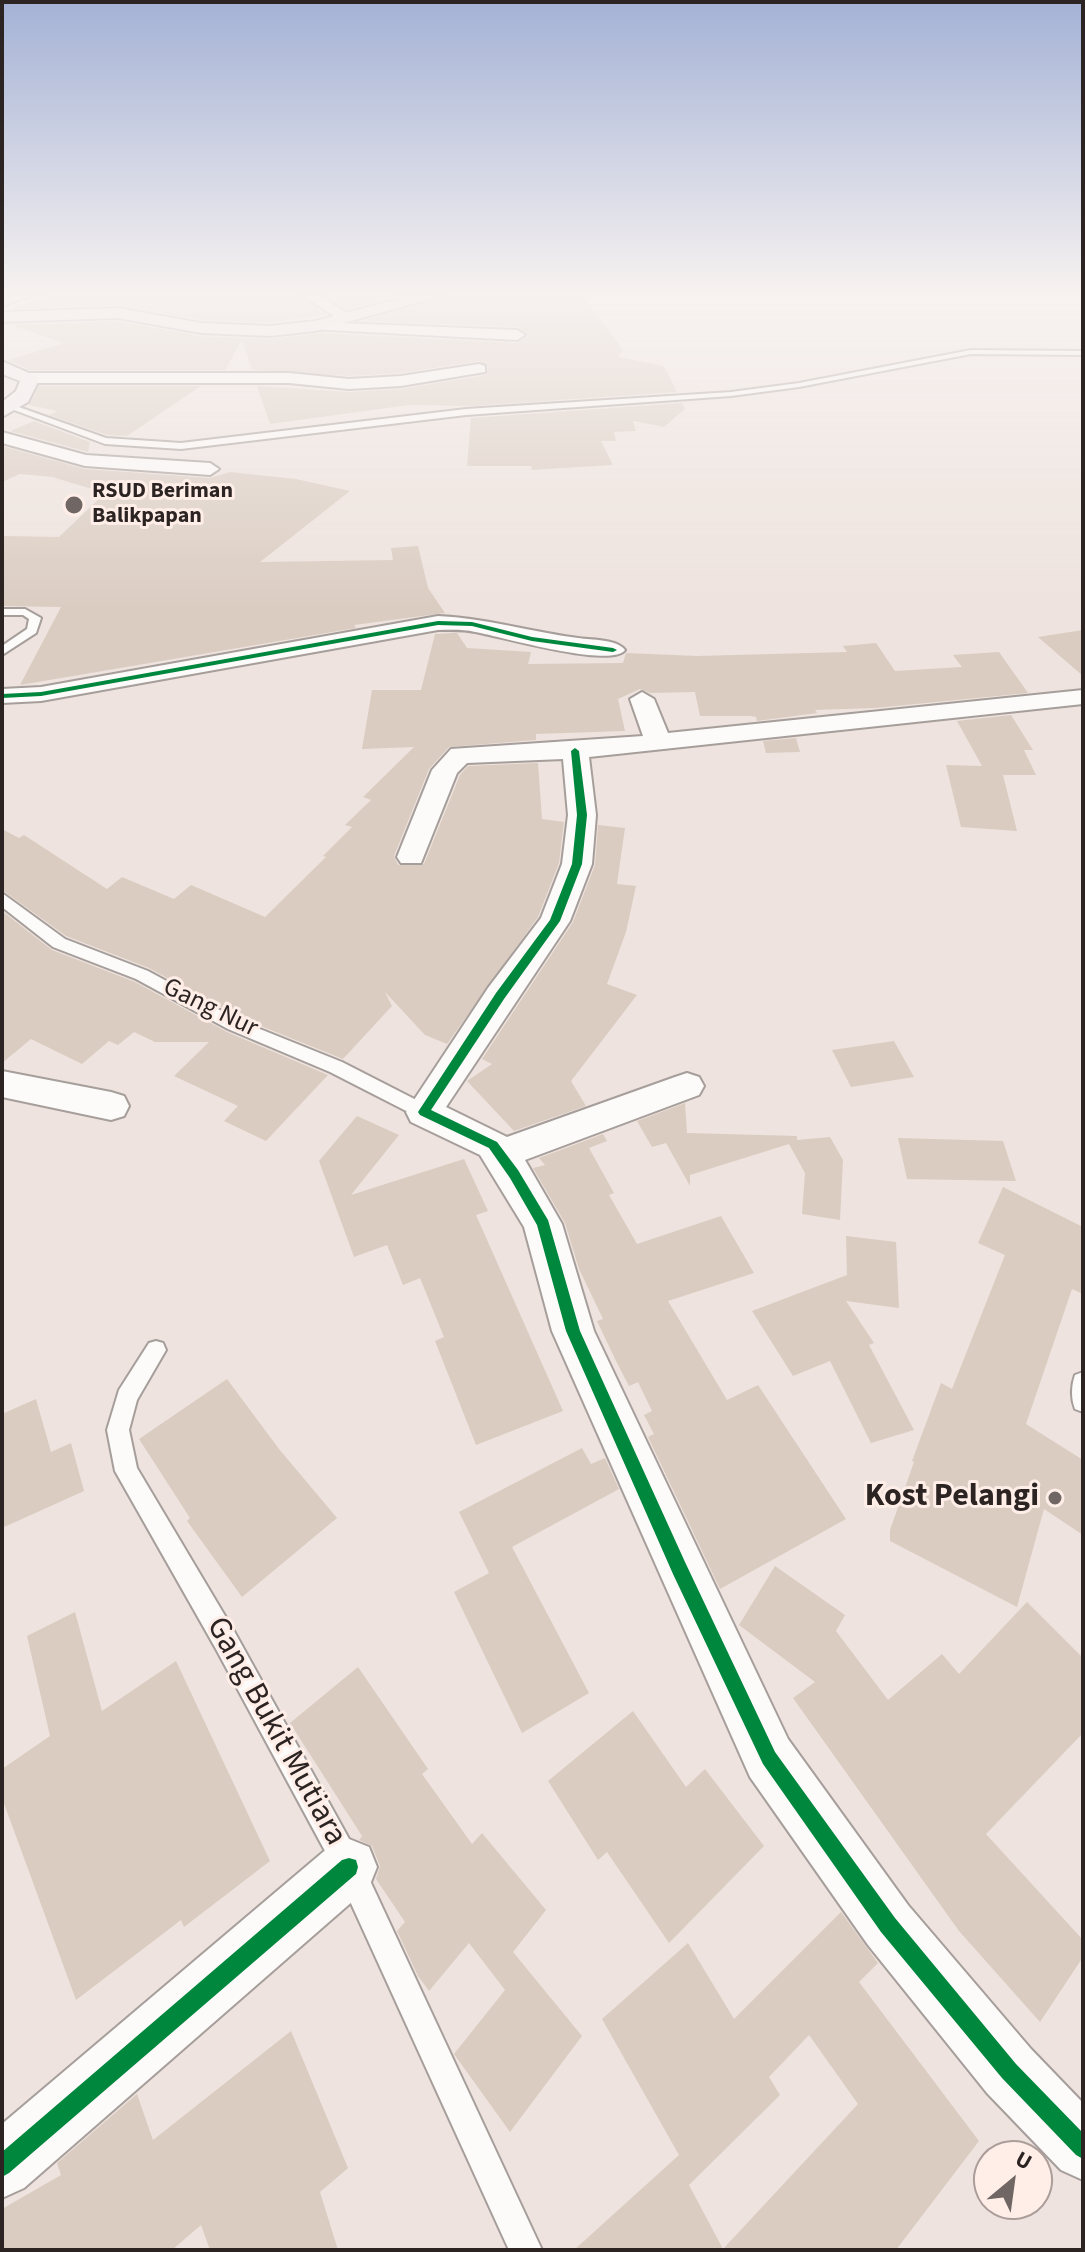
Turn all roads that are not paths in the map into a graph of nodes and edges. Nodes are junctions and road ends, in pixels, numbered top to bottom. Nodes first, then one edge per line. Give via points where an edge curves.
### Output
1 (632, 400) edge
2 (6, 409) edge
3 (2, 437) edge
4 (210, 469) dead end
5 (2, 612) edge
6 (613, 650) dead end
7 (2, 651) edge
8 (2, 696) edge
9 (1083, 697) edge
10 (642, 699) dead end
11 (658, 742) junction
12 (575, 751) junction
13 (411, 857) dead end
14 (2, 898) edge
15 (2, 1084) edge
16 (687, 1086) dead end
17 (111, 1106) dead end
18 (424, 1112) junction
19 (501, 1154) junction
20 (156, 1350) dead end
21 (1083, 1382) edge
22 (1083, 1402) edge
23 (349, 1867) junction
24 (1083, 2148) edge
25 (2, 2166) edge
26 (526, 2250) edge

1 - 2 lane via 466,412 181,446 105,441
3 - 4 street via 85,460
5 - 7 lane via 25,612 35,618 32,631
6 - 8 street via 472,624 438,623 41,694
9 - 11 street
10 - 11 street
11 - 12 street
12 - 13 street via 453,759
12 - 18 street via 582,815 577,864 555,921
14 - 18 lane, Gang Nur via 59,943 142,975 234,1025 336,1067
15 - 17 street
16 - 19 street
18 - 19 street via 486,1140
19 - 24 street via 543,1224 573,1331 769,1758 888,1925 1009,2071
20 - 23 lane, Gang Bukit Mutiara via 127,1397 118,1430 126,1471
21 - 22 lane
23 - 25 street
23 - 26 lane, Gang Bukit Mutiara

